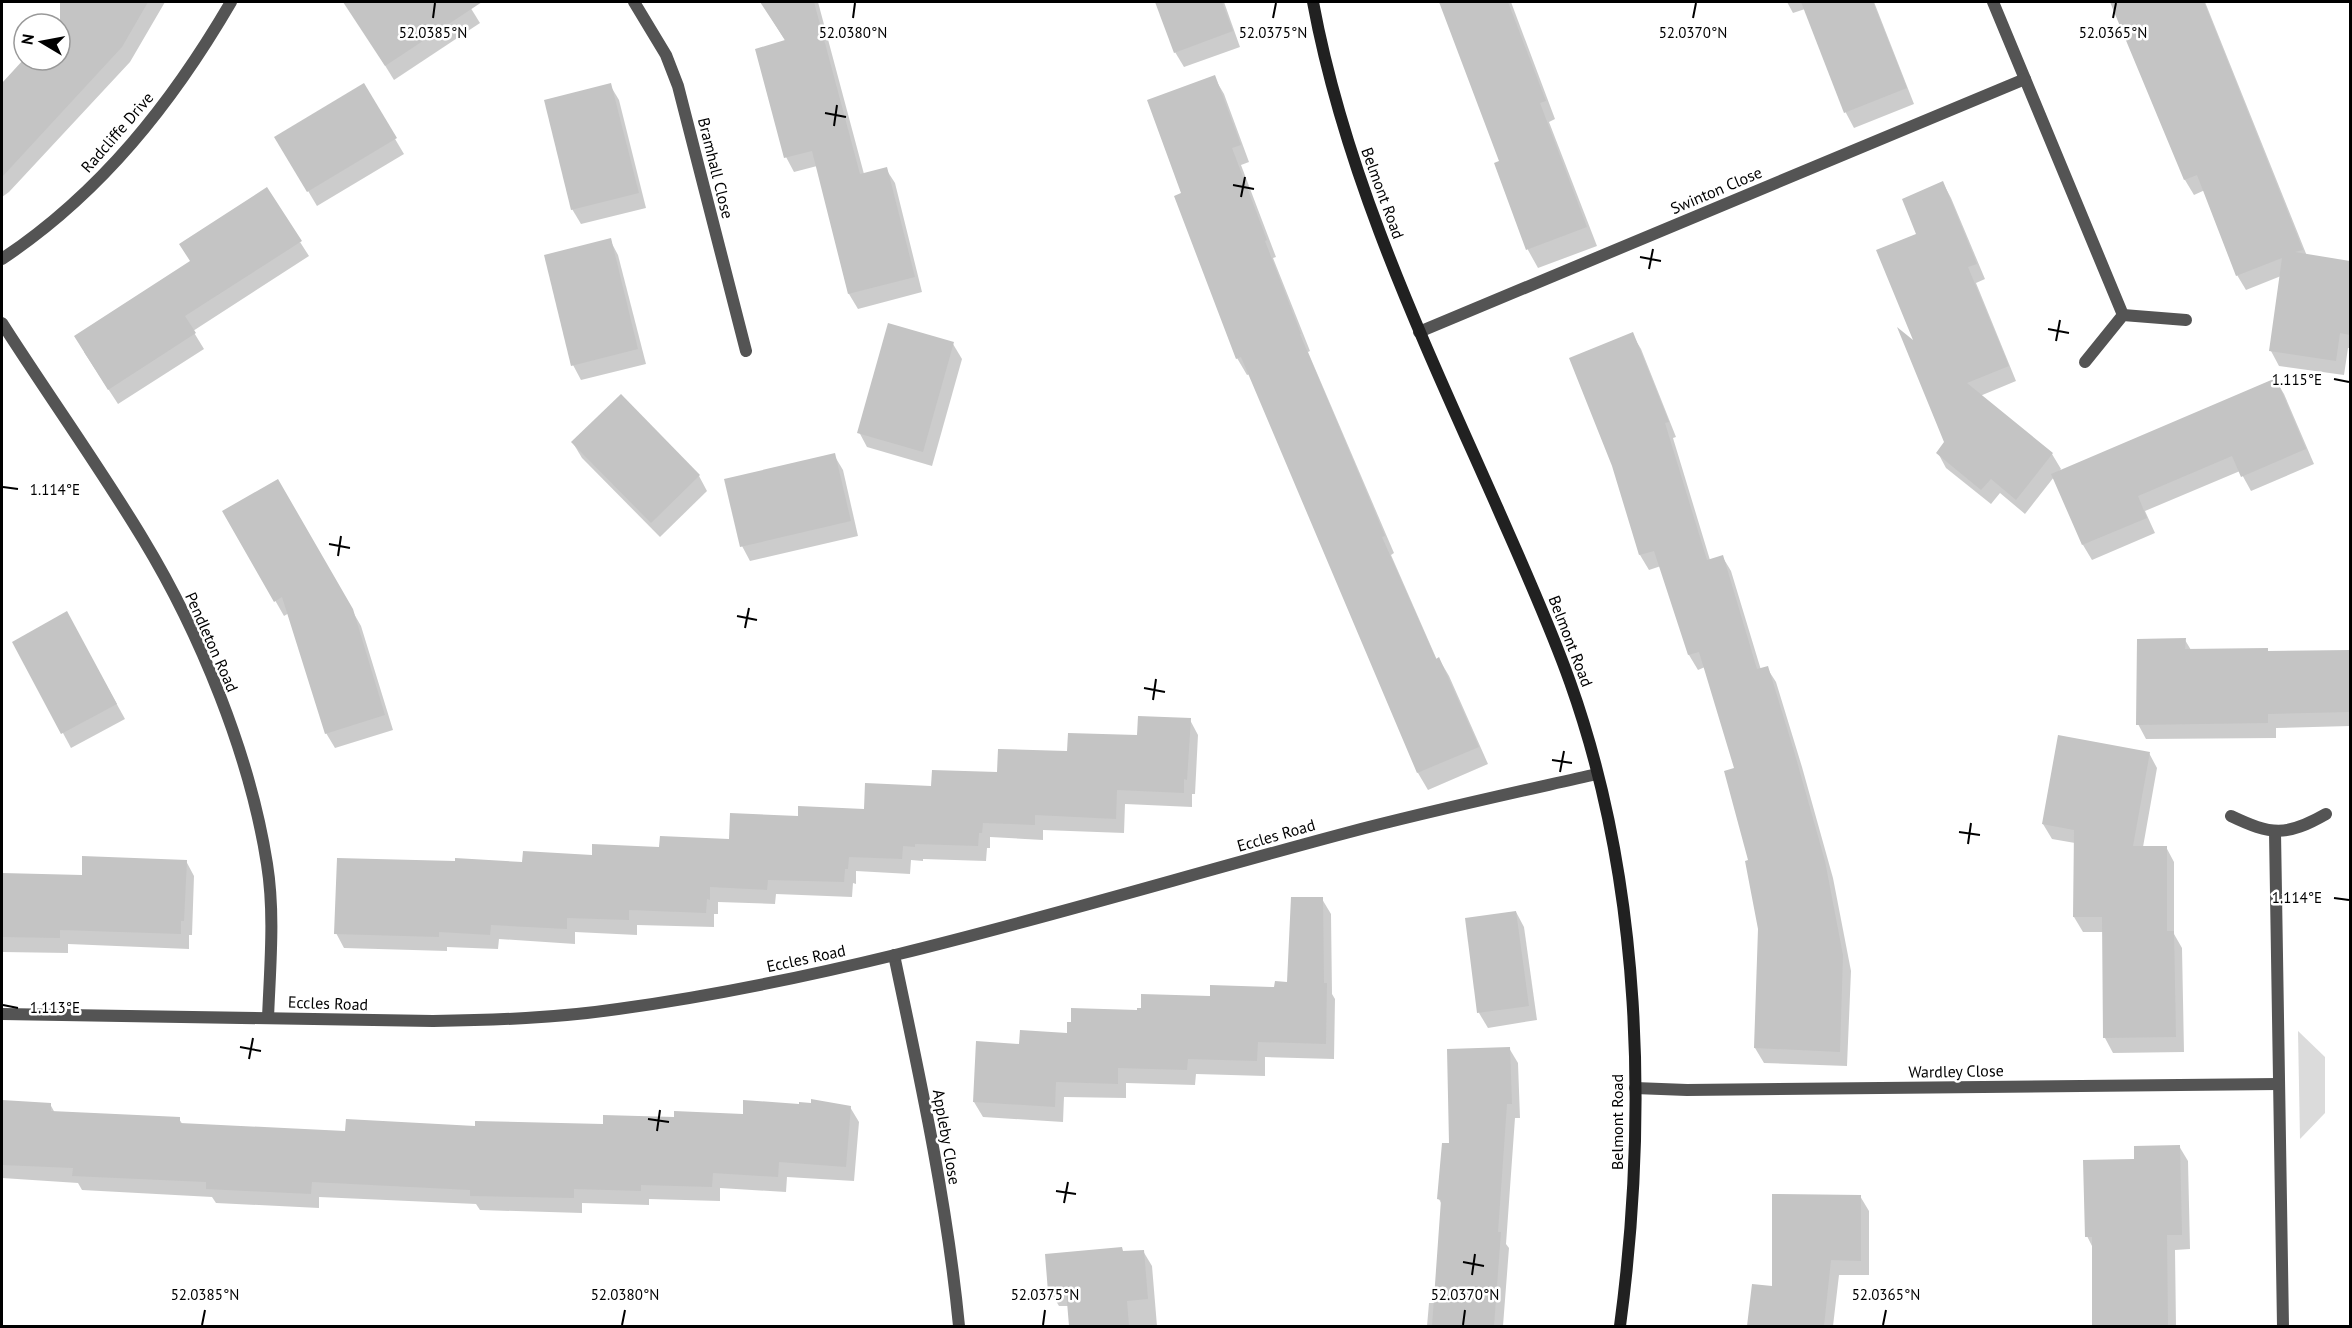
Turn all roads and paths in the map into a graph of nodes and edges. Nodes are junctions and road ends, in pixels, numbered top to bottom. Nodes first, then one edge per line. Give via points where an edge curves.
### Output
1 (231, 2) edge
2 (634, 2) edge
3 (1313, 2) edge
4 (1993, 2) edge
5 (2025, 79) junction
6 (2, 259) edge
7 (2123, 315) junction
8 (2186, 320) dead end
9 (2, 323) edge
10 (1419, 332) junction
11 (746, 351) dead end
12 (2085, 362) dead end
13 (1597, 774) junction
14 (2326, 814) dead end
15 (2231, 816) dead end
16 (2275, 832) junction
17 (894, 955) junction
18 (2, 1014) edge
19 (268, 1018) junction
20 (2278, 1084) junction
21 (1635, 1088) junction
22 (959, 1326) edge
23 (1620, 1326) edge
24 (2283, 1326) edge

1 - 6 street, Radcliffe Drive via 200,54 151,122 75,202
2 - 11 street, Bramhall Close via 666,55 678,86
3 - 10 street, Belmont Road via 1349,149
4 - 5 street
5 - 7 street
5 - 10 street, Swinton Close
7 - 8 street
7 - 12 street
9 - 19 street, Pendleton Road via 153,558 190,628 237,741 255,799 267,865 272,921
10 - 13 street, Belmont Road via 1570,682
13 - 17 street, Eccles Road via 1347,832
13 - 21 street, Belmont Road via 1615,853 1629,957
14 - 16 street via 2296,828
15 - 16 street
16 - 20 street
17 - 19 street, Eccles Road via 779,982 564,1015 370,1022
17 - 22 street, Appleby Close via 938,1182
18 - 19 street, Eccles Road
20 - 21 street, Wardley Close
20 - 24 street
21 - 23 street, Belmont Road via 1632,1220

